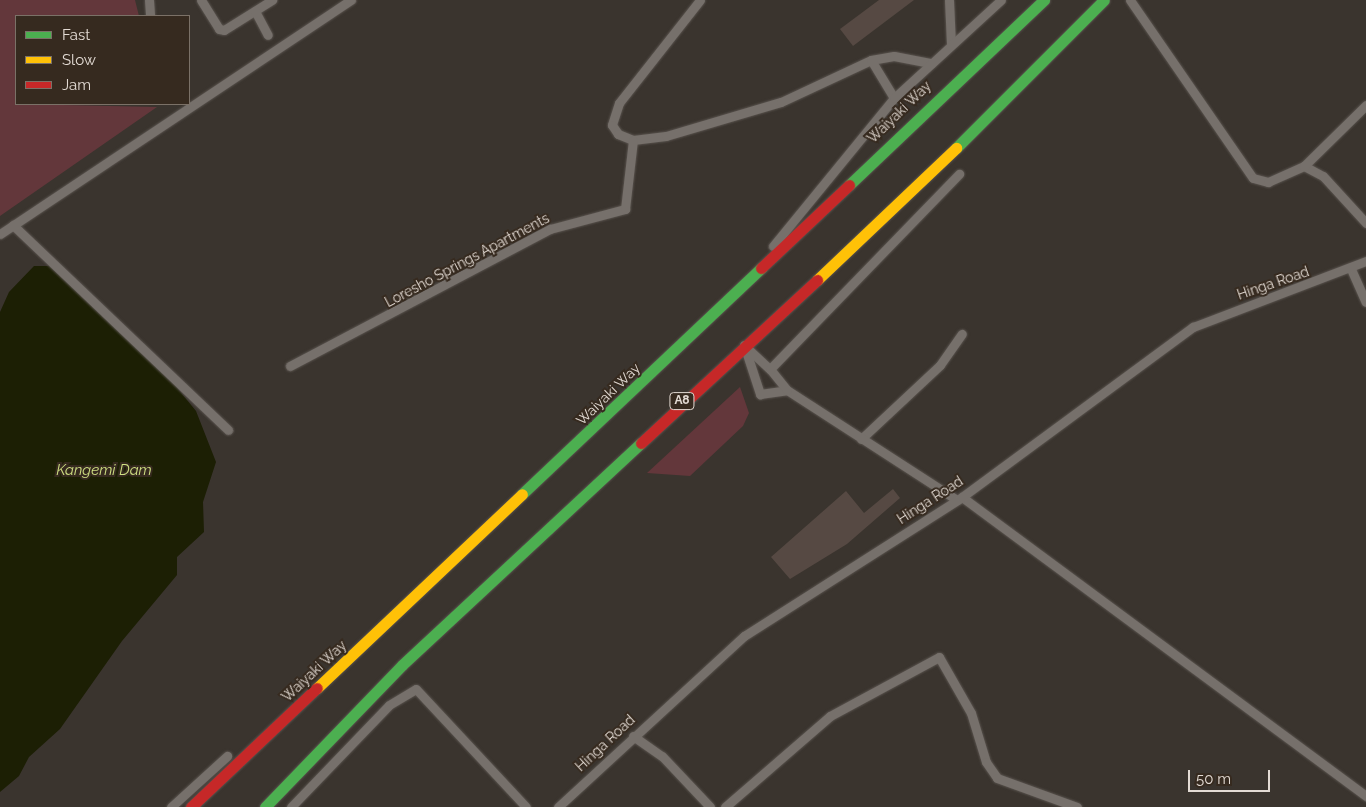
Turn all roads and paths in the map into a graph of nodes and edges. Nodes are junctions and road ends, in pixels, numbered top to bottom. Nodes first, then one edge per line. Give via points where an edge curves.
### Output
1 (149, 0) edge
2 (201, 0) edge
3 (272, 0) edge
4 (351, 0) edge
5 (949, 0) edge
6 (1001, 0) edge
7 (1044, 0) edge
8 (1104, 0) edge
9 (1130, 0) edge
10 (695, 2) edge
11 (255, 11) junction
12 (150, 15) edge
13 (268, 35) dead end
14 (951, 44) junction
15 (871, 60) junction
16 (931, 63) junction
17 (894, 98) junction
18 (1366, 105) edge
19 (633, 140) junction
20 (1304, 166) junction
21 (959, 174) dead end
22 (1366, 223) edge
23 (13, 225) junction
24 (0, 234) edge
25 (1366, 261) edge
26 (1351, 269) junction
27 (745, 280) junction
28 (1366, 302) edge
29 (962, 334) dead end
30 (744, 345) junction
31 (290, 366) dead end
32 (770, 369) junction
33 (787, 390) junction
34 (228, 430) dead end
35 (861, 439) junction
36 (960, 498) junction
37 (376, 691) junction
38 (389, 705) junction
39 (633, 736) junction
40 (228, 756) dead end
41 (1366, 796) edge
42 (171, 807) edge
43 (191, 807) edge
44 (265, 807) edge
45 (291, 807) edge
46 (526, 807) edge
47 (558, 807) edge
48 (710, 807) edge
49 (725, 807) edge
50 (1077, 807) edge

1 - 12 street
2 - 11 street via 219,29
3 - 11 street
4 - 23 street
5 - 14 street
6 - 14 street
7 - 27 highway, Waiyaki Way
8 - 30 highway, A8 via 1016,91
9 - 20 street via 1253,178 1268,182
10 - 19 street via 613,115 614,130
11 - 13 street
14 - 16 street
15 - 16 street via 894,56
15 - 17 street
15 - 19 street via 780,102 666,136
16 - 17 street
17 - 27 street
18 - 20 street
19 - 31 street, Loresho Springs Apartments via 625,209 550,229
20 - 22 street via 1324,176
21 - 32 street
23 - 24 street
23 - 34 street
25 - 26 street, Hinga Road
26 - 28 street
26 - 36 street, Hinga Road via 1202,321
27 - 43 highway, Waiyaki Way via 581,440
29 - 35 street via 940,365
30 - 32 street
30 - 33 street via 760,394
30 - 37 highway, A8
32 - 33 street
33 - 35 street
35 - 36 street
36 - 39 street, Hinga Road via 744,636
36 - 41 street
37 - 38 street
37 - 44 highway, A8
38 - 45 street
38 - 46 street via 411,689 422,692
39 - 47 street, Hinga Road
39 - 48 street via 662,756
40 - 42 street
49 - 50 street via 830,716 940,657 971,713 986,762 997,778

